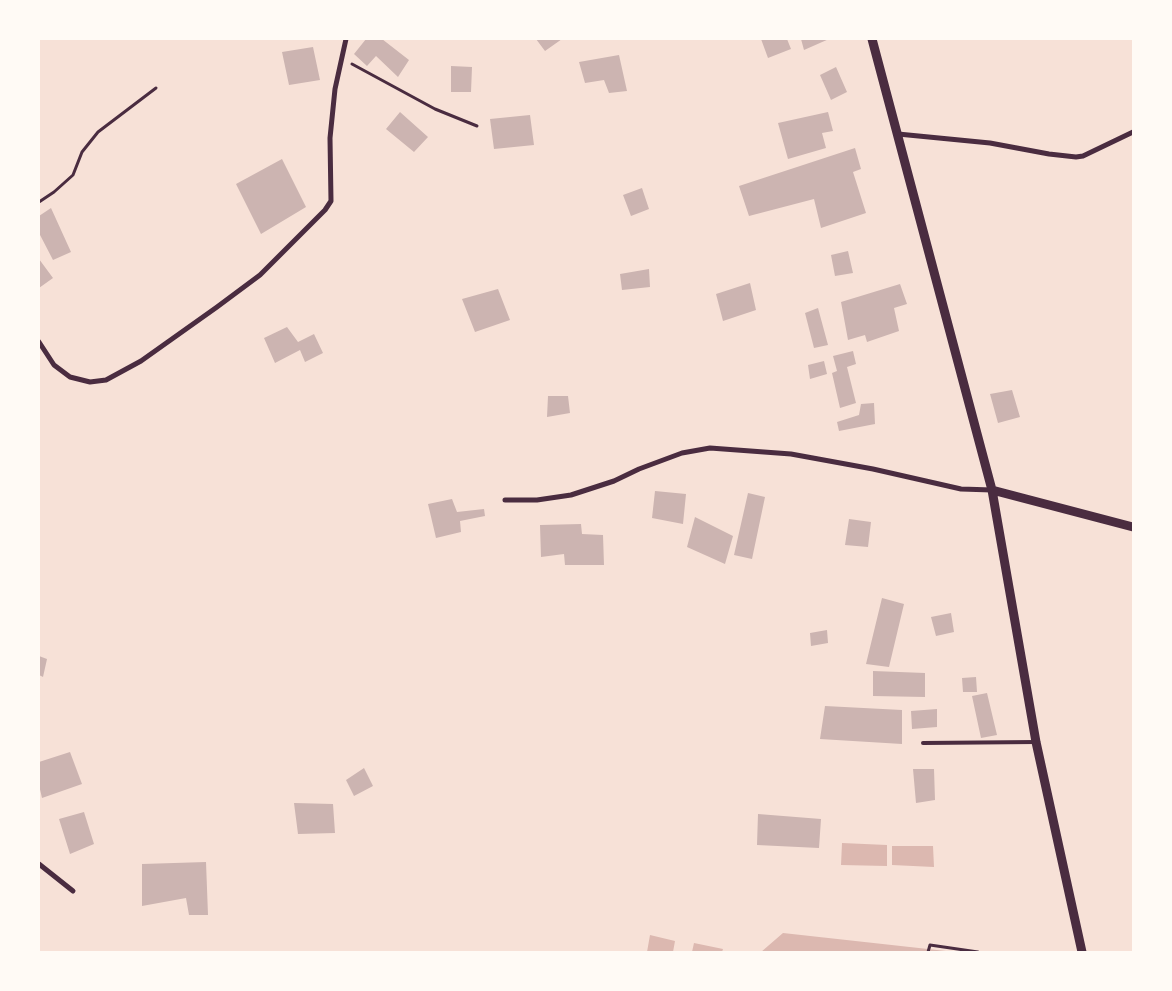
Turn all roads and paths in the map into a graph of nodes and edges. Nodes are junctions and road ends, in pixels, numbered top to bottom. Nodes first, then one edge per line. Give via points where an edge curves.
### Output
1 (346, 39) edge
2 (872, 39) edge
3 (341, 57) junction
4 (156, 88) dead end
5 (477, 126) dead end
6 (1133, 132) edge
7 (898, 134) junction
8 (39, 202) edge
9 (39, 342) edge
10 (992, 490) junction
11 (505, 500) dead end
12 (1133, 527) edge
13 (1036, 742) junction
14 (923, 743) dead end
15 (39, 864) edge
16 (73, 891) dead end
17 (928, 952) edge
18 (978, 952) edge
19 (1082, 952) edge

1 - 3 street
2 - 7 street
3 - 5 path via 435,109
3 - 9 street via 330,138 330,201 325,210 260,275 141,361 106,380 90,382 70,378 54,365
4 - 8 path via 98,132 82,152 73,175
6 - 7 street via 1076,157 990,143
7 - 10 street
10 - 11 street via 961,489 791,454 710,448 682,453 571,495
10 - 12 street
10 - 13 street
13 - 14 lane
13 - 19 street
15 - 16 street
17 - 18 path via 930,945

